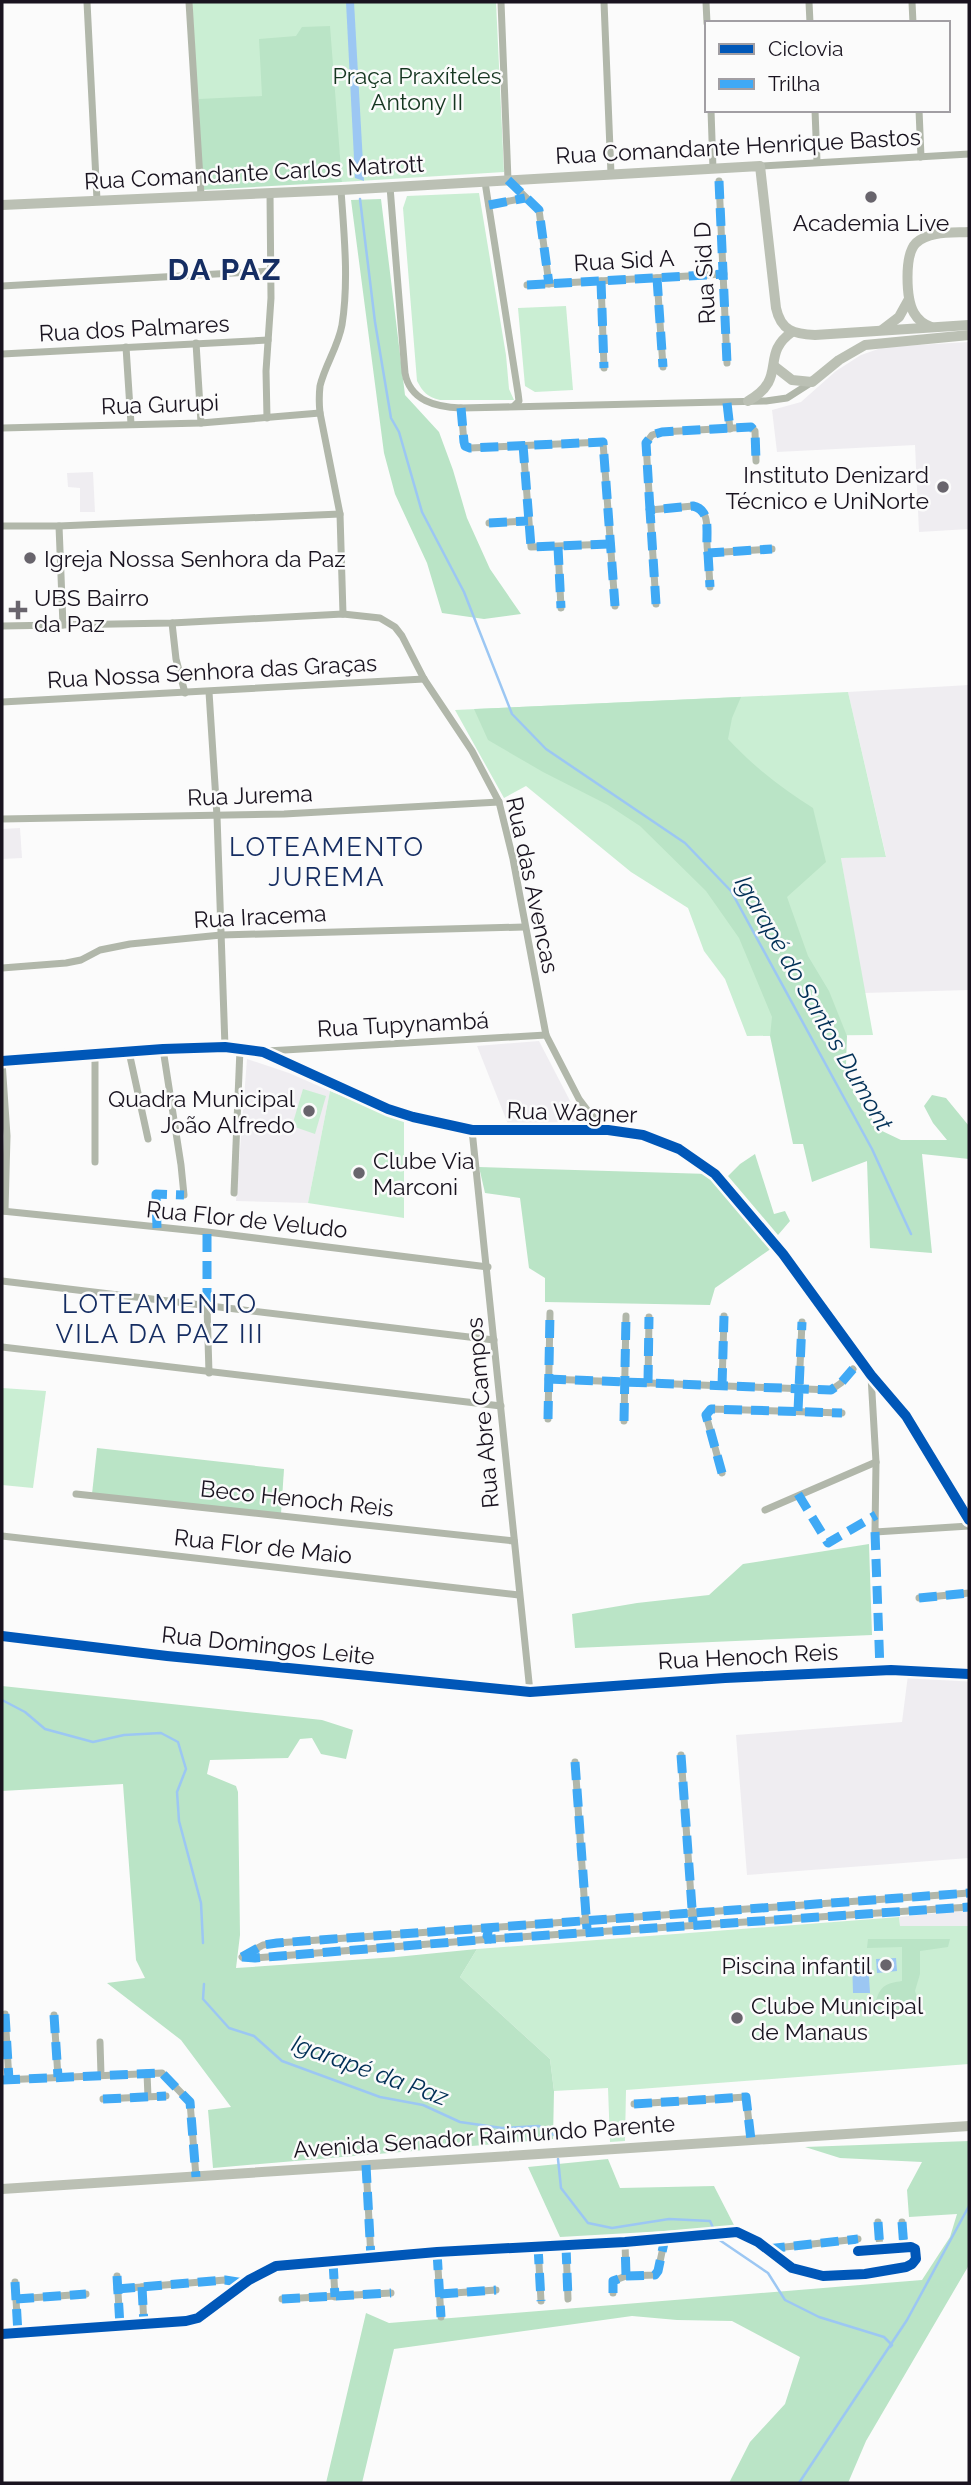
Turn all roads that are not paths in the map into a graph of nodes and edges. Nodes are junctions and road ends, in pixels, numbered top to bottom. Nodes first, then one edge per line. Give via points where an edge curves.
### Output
1 (87, 2) edge
2 (189, 2) edge
3 (501, 2) edge
4 (604, 2) edge
5 (706, 2) edge
6 (809, 2) edge
7 (912, 2) edge
8 (707, 21) edge
9 (810, 21) edge
10 (914, 21) edge
11 (711, 112) edge
12 (815, 112) edge
13 (919, 112) edge
14 (969, 154) edge
15 (921, 157) junction
16 (817, 162) junction
17 (760, 166) junction
18 (713, 169) junction
19 (611, 174) junction
20 (508, 180) junction
21 (719, 181) dead end
22 (485, 182) junction
23 (390, 187) junction
24 (343, 190) junction
25 (270, 193) junction
26 (201, 195) junction
27 (526, 198) junction
28 (97, 200) junction
29 (2, 205) edge
30 (489, 205) junction
31 (969, 232) edge
32 (271, 271) junction
33 (724, 274) junction
34 (657, 278) junction
35 (601, 281) junction
36 (548, 284) junction
37 (527, 285) dead end
38 (2, 286) edge
39 (909, 299) junction
40 (969, 325) edge
41 (933, 328) junction
42 (881, 331) junction
43 (792, 332) junction
44 (969, 335) edge
45 (268, 340) junction
46 (196, 343) junction
47 (126, 347) junction
48 (2, 354) edge
49 (727, 363) dead end
50 (774, 366) junction
51 (663, 367) dead end
52 (604, 368) dead end
53 (812, 382) junction
54 (519, 393) junction
55 (748, 401) junction
56 (727, 402) junction
57 (514, 406) junction
58 (541, 406) junction
59 (461, 408) junction
60 (320, 413) junction
61 (267, 418) junction
62 (201, 423) junction
63 (131, 424) junction
64 (2, 428) edge
65 (730, 429) junction
66 (523, 445) junction
67 (756, 461) dead end
68 (650, 510) junction
69 (340, 514) junction
70 (528, 521) junction
71 (489, 523) dead end
72 (2, 526) edge
73 (59, 526) junction
74 (611, 544) junction
75 (558, 547) junction
76 (772, 549) dead end
77 (708, 553) junction
78 (710, 587) dead end
79 (656, 604) dead end
80 (615, 606) dead end
81 (561, 608) dead end
82 (343, 614) junction
83 (172, 623) junction
84 (63, 625) junction
85 (2, 626) edge
86 (425, 679) junction
87 (209, 692) junction
88 (185, 693) junction
89 (2, 702) edge
90 (499, 802) junction
91 (217, 816) junction
92 (2, 819) edge
93 (524, 926) junction
94 (221, 935) junction
95 (2, 968) edge
96 (546, 1035) junction
97 (225, 1047) junction
98 (163, 1049) junction
99 (240, 1049) junction
100 (130, 1052) junction
101 (263, 1052) junction
102 (95, 1054) junction
103 (2, 1061) edge
104 (472, 1130) junction
105 (608, 1130) junction
106 (148, 1139) dead end
107 (95, 1162) dead end
108 (234, 1194) dead end
109 (184, 1195) dead end
110 (4, 1211) edge
111 (488, 1267) junction
112 (2, 1281) edge
113 (207, 1306) junction
114 (550, 1313) dead end
115 (626, 1316) dead end
116 (724, 1316) dead end
117 (649, 1317) dead end
118 (802, 1322) dead end
119 (494, 1340) junction
120 (2, 1348) edge
121 (853, 1369) dead end
122 (209, 1373) junction
123 (871, 1375) junction
124 (548, 1379) junction
125 (625, 1382) junction
126 (648, 1383) junction
127 (722, 1386) junction
128 (799, 1388) junction
129 (501, 1406) junction
130 (798, 1411) junction
131 (842, 1413) dead end
132 (548, 1419) dead end
133 (624, 1421) dead end
134 (876, 1462) junction
135 (722, 1473) dead end
136 (76, 1494) dead end
137 (765, 1510) dead end
138 (969, 1520) edge
139 (969, 1526) edge
140 (2, 1536) edge
141 (514, 1541) junction
142 (969, 1593) edge
143 (519, 1595) junction
144 (919, 1598) dead end
145 (2, 1636) edge
146 (969, 1674) edge
147 (530, 1692) junction
148 (681, 1755) dead end
149 (575, 1762) dead end
150 (969, 1893) edge
151 (956, 1894) junction
152 (842, 1902) junction
153 (969, 1907) edge
154 (957, 1908) junction
155 (692, 1913) junction
156 (843, 1915) junction
157 (586, 1921) junction
158 (693, 1926) junction
159 (489, 1928) junction
160 (587, 1933) junction
161 (491, 1939) junction
162 (5, 2014) dead end
163 (54, 2015) dead end
164 (100, 2042) dead end
165 (147, 2073) junction
166 (101, 2075) junction
167 (58, 2077) junction
168 (5, 2080) edge
169 (166, 2096) dead end
170 (148, 2097) junction
171 (103, 2099) dead end
172 (634, 2104) dead end
173 (969, 2126) edge
174 (751, 2140) junction
175 (366, 2165) junction
176 (196, 2177) junction
177 (2, 2189) edge
178 (878, 2222) dead end
179 (902, 2222) dead end
180 (665, 2238) junction
181 (858, 2239) dead end
182 (625, 2242) junction
183 (538, 2246) junction
184 (566, 2246) junction
185 (904, 2248) junction
186 (767, 2249) junction
187 (880, 2249) junction
188 (858, 2250) dead end
189 (437, 2252) junction
190 (371, 2258) junction
191 (332, 2261) junction
192 (117, 2276) dead end
193 (626, 2276) junction
194 (15, 2282) dead end
195 (245, 2284) junction
196 (142, 2287) junction
197 (117, 2289) junction
198 (496, 2290) dead end
199 (391, 2293) dead end
200 (613, 2293) dead end
201 (86, 2294) dead end
202 (440, 2294) junction
203 (335, 2297) junction
204 (16, 2299) junction
205 (568, 2299) dead end
206 (282, 2300) dead end
207 (541, 2301) dead end
208 (441, 2317) dead end
209 (144, 2325) junction
210 (120, 2326) junction
211 (2, 2334) edge
212 (18, 2334) junction

1 - 28 street
2 - 26 street
3 - 20 street
4 - 19 street
5 - 8 street
6 - 9 street
7 - 10 street
11 - 18 street
12 - 16 street
13 - 15 street
14 - 15 street, Rua Comandante Henrique Bastos
15 - 16 street, Rua Comandante Henrique Bastos
16 - 17 street, Rua Comandante Henrique Bastos
17 - 18 street, Rua Comandante Henrique Bastos
17 - 43 street via 776,308 782,324
18 - 19 street, Rua Comandante Henrique Bastos
19 - 20 street, Rua Comandante Henrique Bastos
20 - 22 street, Rua Comandante Carlos Matrott
20 - 27 street
21 - 33 street, Rua Sid D
22 - 23 street, Rua Comandante Carlos Matrott
22 - 30 street
23 - 24 street, Rua Comandante Carlos Matrott
23 - 59 street via 406,381 420,398
24 - 25 street, Rua Comandante Carlos Matrott
24 - 60 street via 341,326 321,385
25 - 26 street, Rua Comandante Carlos Matrott
25 - 32 street
26 - 28 street, Rua Comandante Carlos Matrott
27 - 30 street
27 - 36 street via 539,210
28 - 29 street, Rua Comandante Carlos Matrott
30 - 54 street
31 - 39 street via 936,234 917,242 909,252
32 - 38 street
32 - 45 street
33 - 34 street, Rua Sid A
33 - 49 street, Rua Sid D
34 - 35 street, Rua Sid A
34 - 51 street
35 - 36 street, Rua Sid A
35 - 52 street
36 - 37 street, Rua Sid A
39 - 41 street via 916,317
39 - 42 street via 899,317
40 - 41 street
41 - 42 street
42 - 43 street
43 - 50 street via 777,347
44 - 53 street via 865,345
45 - 46 street, Rua dos Palmares
45 - 61 street
46 - 47 street, Rua dos Palmares
46 - 62 street
47 - 48 street, Rua dos Palmares
47 - 63 street
50 - 53 street via 792,380
50 - 55 street via 768,387
53 - 55 street via 787,398
54 - 57 street
54 - 58 street
55 - 56 street
56 - 58 street
56 - 65 street
57 - 58 street
57 - 59 street
59 - 66 street via 465,446
60 - 61 street, Rua Gurupi
60 - 69 street
61 - 62 street, Rua Gurupi
62 - 63 street, Rua Gurupi
63 - 64 street, Rua Gurupi
65 - 67 street via 751,427 755,431
65 - 68 street via 652,435 646,443
66 - 70 street
66 - 74 street via 603,442
68 - 77 street via 700,508 705,512
68 - 79 street
69 - 73 street
69 - 82 street
70 - 71 street
70 - 75 street via 531,547
72 - 73 street
73 - 84 street
74 - 75 street
74 - 80 street
75 - 81 street
76 - 77 street
77 - 78 street
82 - 83 street, Rua das Avencas
82 - 86 street, Rua das Avencas via 380,618 395,627
83 - 84 street, Rua das Avencas
83 - 88 street
84 - 85 street, Rua das Avencas
86 - 87 street, Rua Nossa Senhora das Graças
86 - 90 street, Rua das Avencas
87 - 88 street, Rua Nossa Senhora das Graças
87 - 91 street
88 - 89 street, Rua Nossa Senhora das Graças
90 - 91 street, Rua Jurema
90 - 93 street, Rua das Avencas
91 - 92 street, Rua Jurema
91 - 94 street
93 - 94 street, Rua Iracema
93 - 96 street, Rua das Avencas
94 - 95 street, Rua Iracema via 130,944 66,963
94 - 97 street
96 - 101 street, Rua Tupynambá
96 - 105 street, Rua das Avencas via 579,1099
97 - 98 street, Rua Wagner
97 - 99 street, Rua Wagner
98 - 100 street, Rua Wagner
98 - 109 street
99 - 101 street, Rua Wagner
99 - 108 street
100 - 102 street, Rua Wagner
100 - 106 street
101 - 104 street, Rua Wagner via 388,1109
102 - 103 street, Rua Wagner
102 - 107 street
103 - 110 street via 7,1136
104 - 105 street, Rua Wagner
104 - 111 street, Rua Abre Campos
105 - 123 street, Rua Wagner via 643,1135 679,1149 715,1174 783,1254
110 - 111 street, Rua Flor de Veludo
111 - 119 street, Rua Abre Campos
112 - 113 street
113 - 119 street
113 - 122 street
114 - 124 street
115 - 125 street
116 - 127 street
117 - 126 street
118 - 128 street
119 - 129 street, Rua Abre Campos
120 - 122 street
121 - 128 street via 831,1390
122 - 129 street
123 - 134 street
123 - 138 street, Rua Wagner via 906,1416
124 - 125 street
124 - 132 street
125 - 126 street
125 - 133 street
126 - 127 street
127 - 128 street
128 - 130 street
129 - 141 street, Rua Abre Campos
130 - 131 street
130 - 135 street via 708,1411
134 - 137 street
134 - 139 street via 875,1532
136 - 141 street, Beco Henoch Reis
140 - 143 street, Rua Flor de Maio
141 - 143 street, Rua Abre Campos
142 - 144 street
143 - 147 street, Rua Abre Campos
145 - 147 street, Rua Domingos Leite
146 - 147 street, Rua Henoch Reis via 891,1670
148 - 155 street
149 - 157 street
150 - 151 street
151 - 152 street
151 - 154 street
152 - 155 street
152 - 156 street
153 - 154 street
154 - 156 street
155 - 157 street
155 - 158 street
156 - 158 street
157 - 159 street
157 - 160 street
158 - 160 street
159 - 161 street
159 - 161 street via 278,1943 263,1945 242,1957
160 - 161 street
162 - 168 street
163 - 167 street
164 - 166 street
165 - 166 street
165 - 170 street
165 - 176 street via 166,2076 190,2102
166 - 167 street
167 - 168 street
169 - 170 street
170 - 171 street
172 - 174 street via 746,2097
173 - 174 street, Avenida Senador Raimundo Parente
174 - 175 street, Avenida Senador Raimundo Parente
175 - 176 street, Avenida Senador Raimundo Parente
175 - 190 street
176 - 177 street, Avenida Senador Raimundo Parente
178 - 187 street
179 - 185 street
180 - 182 street
180 - 186 street via 737,2232
180 - 193 street via 659,2272
181 - 186 street
182 - 184 street
182 - 193 street
183 - 184 street
183 - 189 street
183 - 207 street
184 - 205 street
185 - 186 street via 916,2252 916,2259 906,2267 823,2276 792,2269
185 - 187 street
187 - 188 street
189 - 190 street
189 - 202 street
190 - 191 street
191 - 195 street via 276,2266
191 - 203 street
192 - 197 street
193 - 200 street via 613,2280
194 - 204 street
195 - 196 street via 225,2280
195 - 209 street via 198,2318
196 - 197 street
196 - 209 street
197 - 210 street
198 - 202 street
199 - 203 street
201 - 204 street
202 - 208 street
203 - 206 street
204 - 212 street
209 - 210 street
210 - 212 street
211 - 212 street

